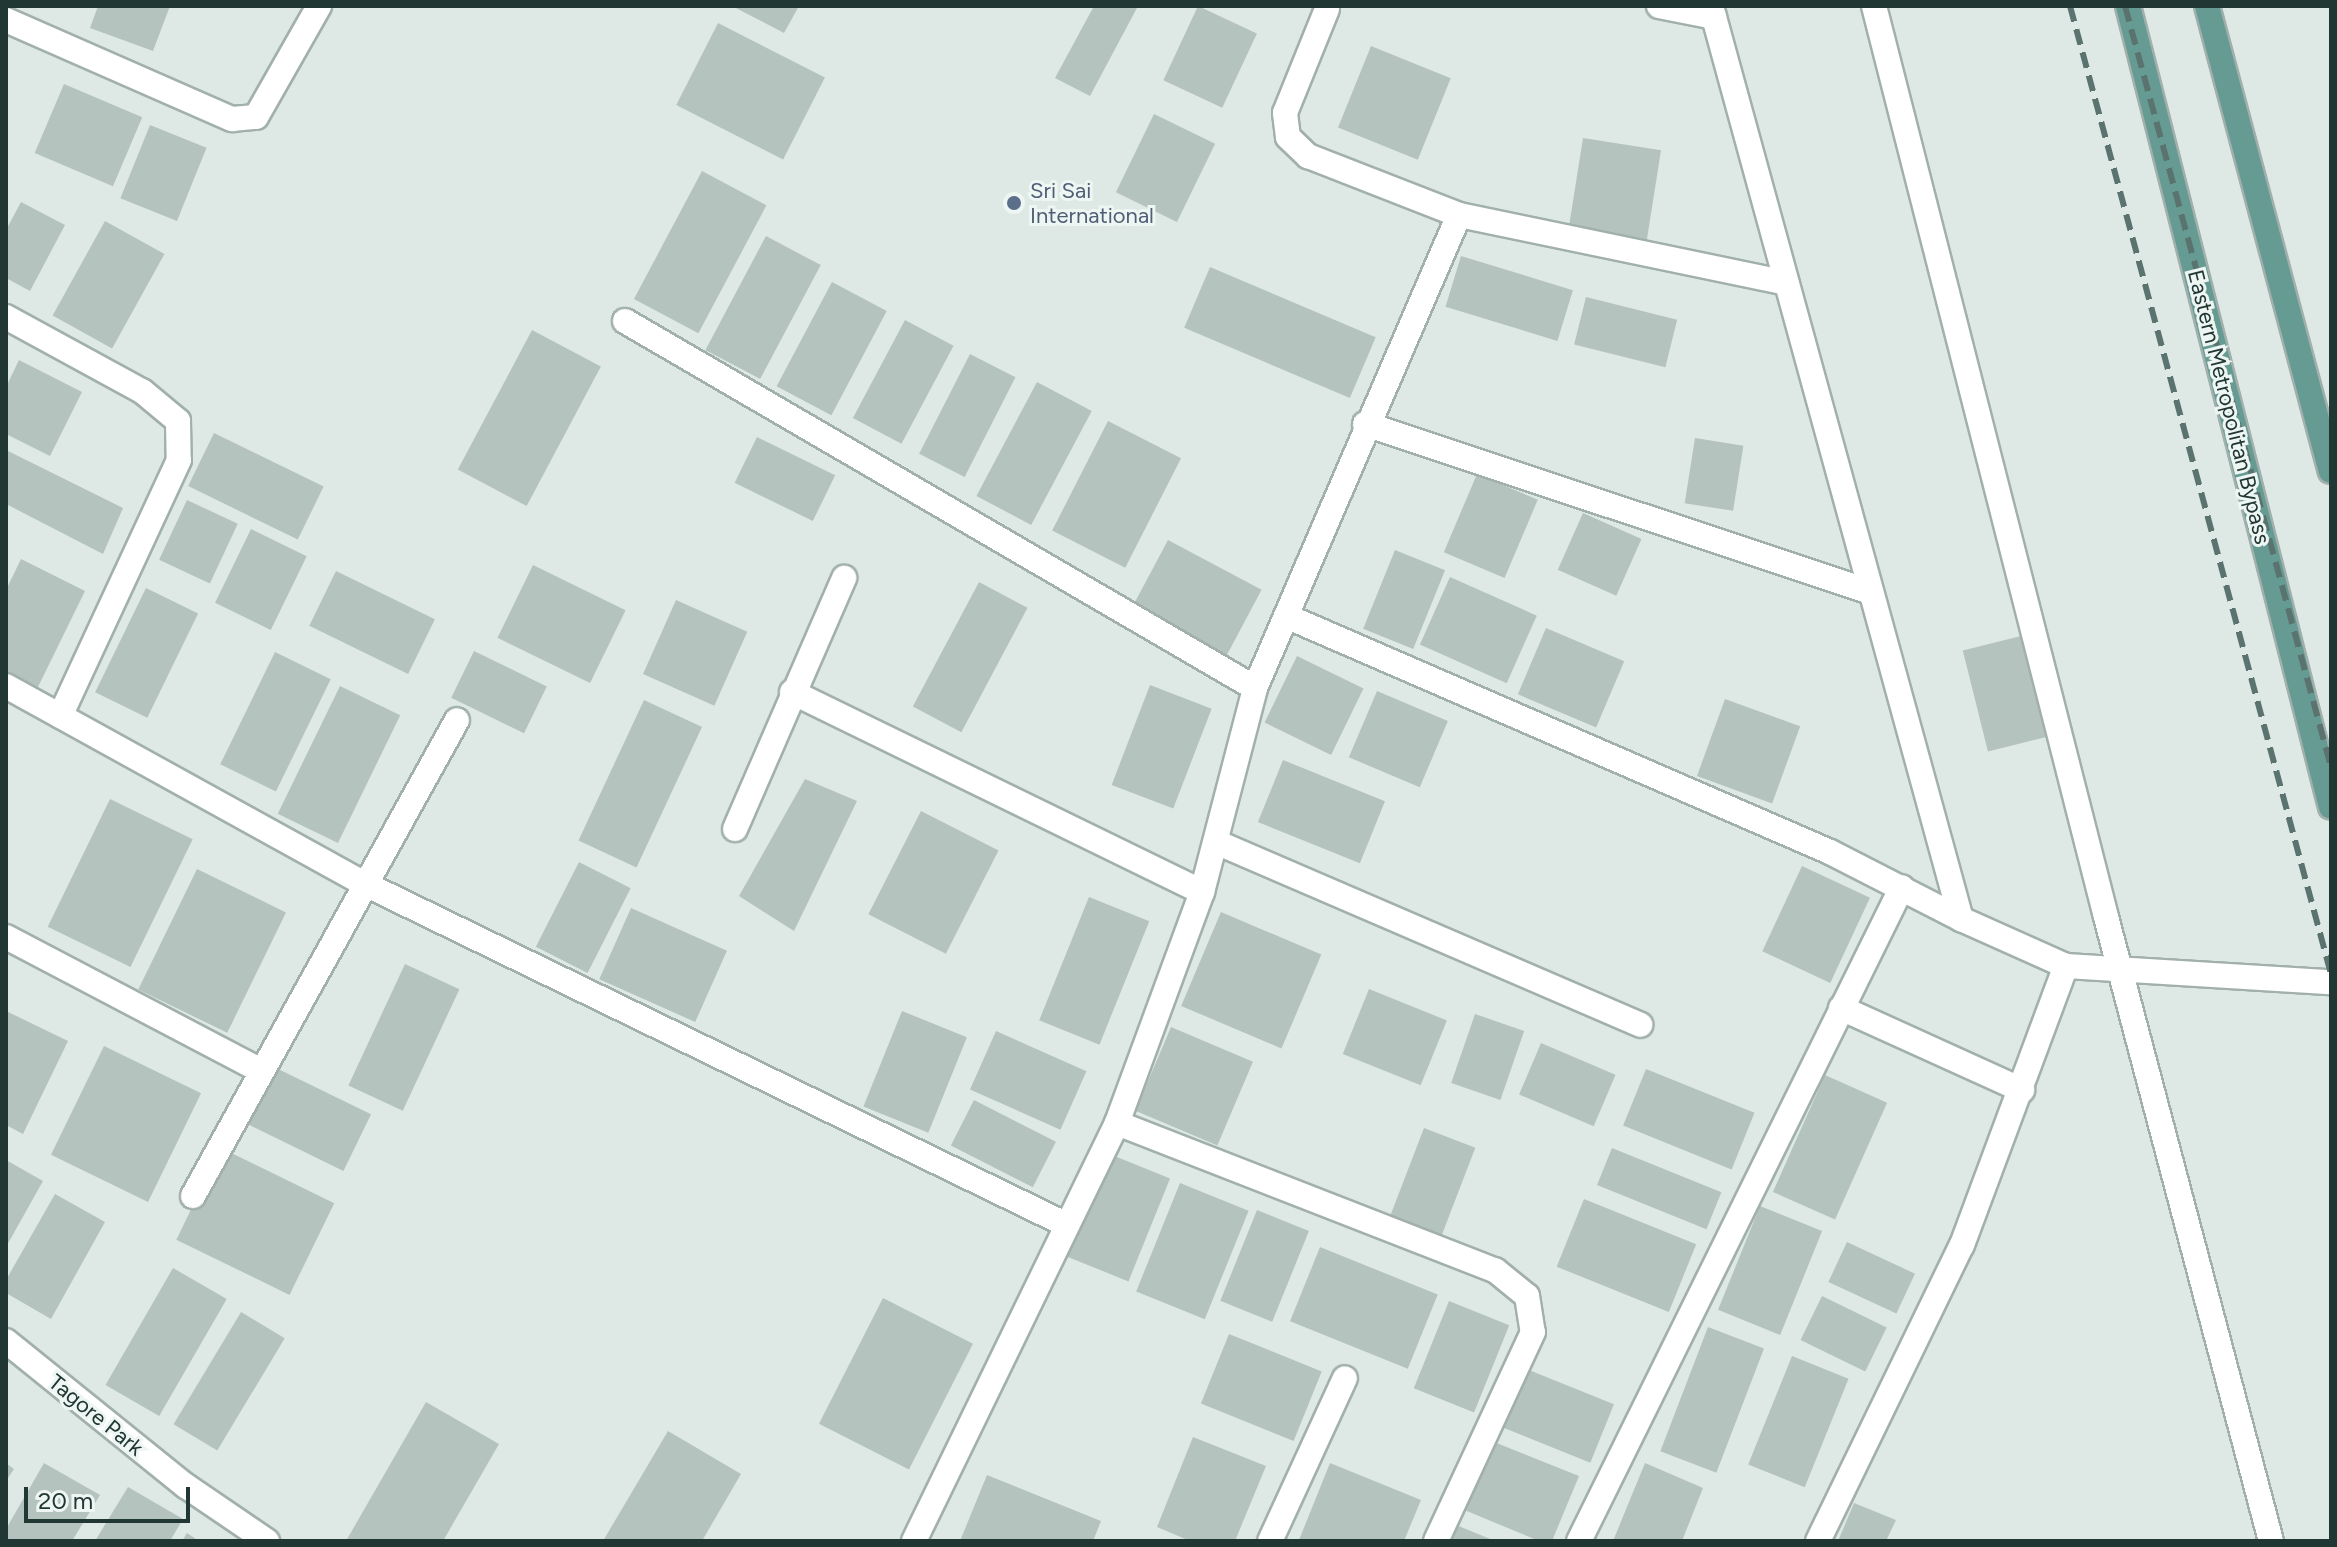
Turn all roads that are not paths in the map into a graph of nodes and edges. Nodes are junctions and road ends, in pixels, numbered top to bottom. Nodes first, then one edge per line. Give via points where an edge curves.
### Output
1 (319, 6) edge
2 (1659, 6) edge
3 (1874, 6) edge
4 (2128, 6) edge
5 (2207, 6) edge
6 (1327, 7) edge
7 (1712, 12) edge
8 (6, 20) edge
9 (1459, 215) junction
10 (1786, 283) junction
11 (6, 317) edge
12 (625, 321) dead end
13 (1365, 424) junction
14 (2331, 471) edge
15 (844, 578) dead end
16 (1868, 591) junction
17 (1286, 616) junction
18 (6, 686) edge
19 (1255, 688) junction
20 (792, 692) junction
21 (60, 716) junction
22 (457, 720) dead end
23 (2331, 807) edge
24 (735, 829) dead end
25 (1216, 842) junction
26 (363, 883) junction
27 (1902, 887) junction
28 (1202, 892) junction
29 (1961, 919) junction
30 (6, 937) edge
31 (2066, 966) junction
32 (2121, 973) junction
33 (2331, 982) edge
34 (1841, 1008) junction
35 (1640, 1025) dead end
36 (261, 1071) junction
37 (2022, 1090) junction
38 (1117, 1123) junction
39 (193, 1196) dead end
40 (1065, 1224) junction
41 (6, 1341) edge
42 (1345, 1378) dead end
43 (267, 1541) edge
44 (914, 1541) edge
45 (1270, 1541) edge
46 (1436, 1541) edge
47 (1579, 1541) edge
48 (1818, 1541) edge
49 (2271, 1541) edge

1 - 8 street via 256,117 232,119
2 - 7 street
3 - 32 street
4 - 23 main road, Eastern Metropolitan Bypass
5 - 14 main road
6 - 9 street via 1285,113 1288,137 1308,156
7 - 10 street
9 - 10 street
9 - 13 street
10 - 16 street
11 - 21 street via 142,391 178,421 179,460
12 - 19 street
13 - 16 street
13 - 17 street
15 - 20 street
16 - 29 street
17 - 19 street
17 - 27 street
18 - 21 street
19 - 25 street
20 - 24 street
20 - 28 street
21 - 26 street
22 - 26 street via 420,793
25 - 28 street
25 - 35 street
26 - 36 street
26 - 40 street
27 - 29 street
27 - 34 street
28 - 38 street
29 - 31 street
30 - 36 street
31 - 32 street
31 - 37 street
32 - 33 street
32 - 49 street
34 - 37 street
34 - 47 street
36 - 39 street
37 - 48 street via 1962,1245
38 - 40 street
38 - 46 street via 1495,1270 1527,1296 1533,1332
40 - 44 street
41 - 43 street, Tagore Park via 186,1486
42 - 45 street

